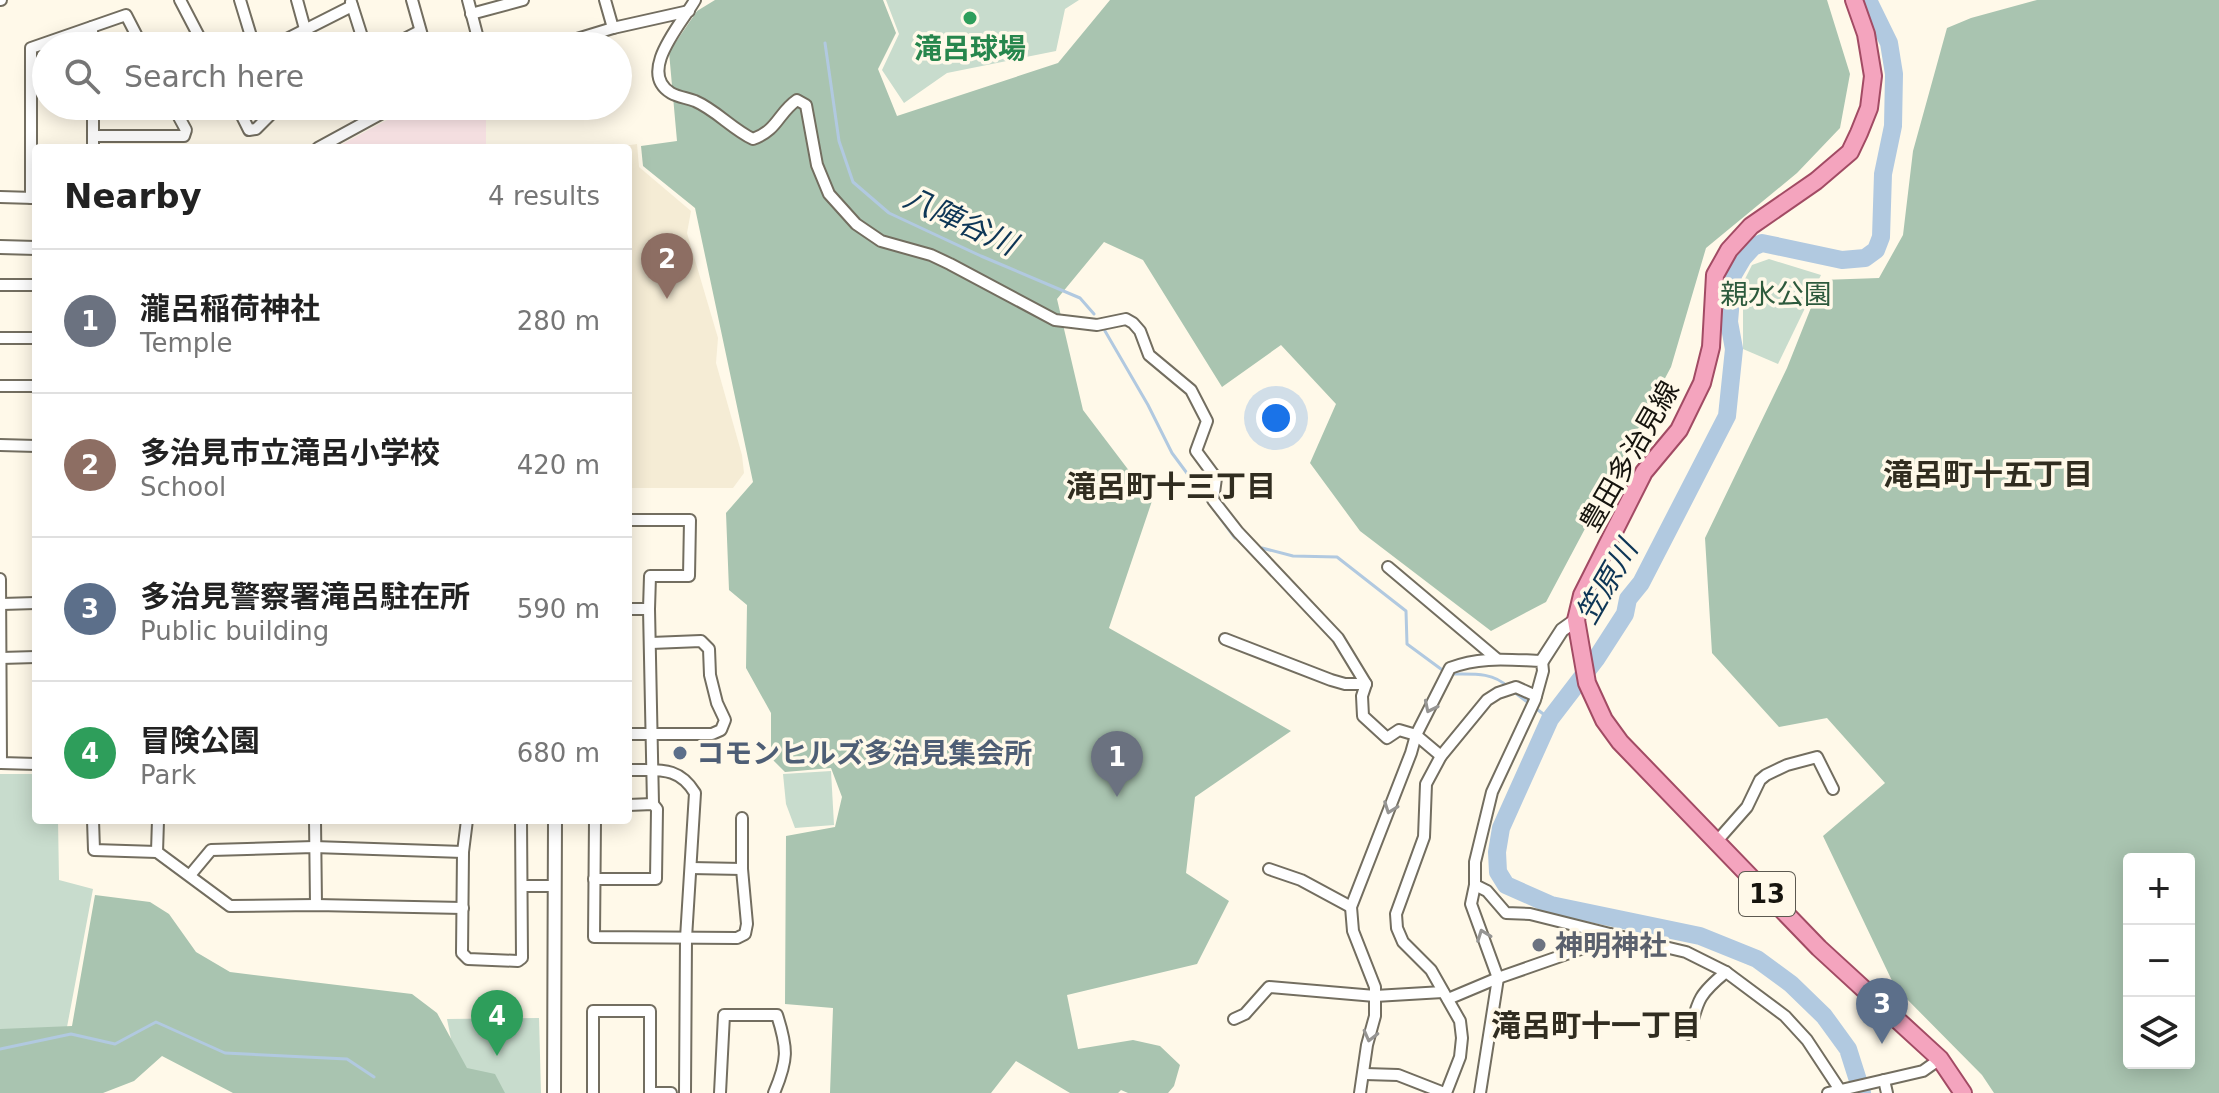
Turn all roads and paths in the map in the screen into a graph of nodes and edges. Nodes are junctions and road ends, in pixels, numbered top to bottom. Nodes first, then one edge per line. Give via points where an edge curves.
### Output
1 (180, 0) edge
2 (240, 0) edge
3 (297, 0) edge
4 (412, 0) edge
5 (468, 0) edge
6 (523, 0) edge
7 (605, 0) edge
8 (695, 0) edge
9 (1854, 0) edge
10 (352, 3) edge
11 (689, 11) junction
12 (471, 14) junction
13 (92, 27) junction
14 (613, 28) junction
15 (305, 29) junction
16 (420, 31) edge
17 (77, 32) edge
18 (92, 32) edge
19 (135, 32) edge
20 (197, 32) edge
21 (250, 32) edge
22 (299, 32) edge
23 (361, 32) edge
24 (476, 32) edge
25 (600, 32) edge
26 (32, 48) edge
27 (93, 120) edge
28 (181, 120) edge
29 (244, 120) edge
30 (265, 120) edge
31 (369, 120) edge
32 (93, 142) edge
33 (32, 144) edge
34 (325, 144) edge
35 (0, 197) edge
36 (32, 198) edge
37 (0, 247) edge
38 (32, 248) edge
39 (0, 285) edge
40 (32, 285) edge
41 (0, 338) edge
42 (32, 338) edge
43 (0, 386) edge
44 (32, 386) edge
45 (0, 445) edge
46 (32, 446) edge
47 (632, 520) edge
48 (1388, 567) dead end
49 (0, 579) edge
50 (32, 603) edge
51 (2, 604) junction
52 (632, 609) edge
53 (649, 609) junction
54 (1578, 628) junction
55 (1225, 639) dead end
56 (651, 643) junction
57 (32, 657) edge
58 (1, 658) edge
59 (1497, 659) junction
60 (1542, 661) junction
61 (1366, 684) junction
62 (1533, 702) junction
63 (632, 734) edge
64 (654, 735) junction
65 (1416, 735) junction
66 (1441, 756) junction
67 (32, 764) edge
68 (632, 770) edge
69 (653, 771) junction
70 (1833, 789) dead end
71 (653, 804) junction
72 (632, 805) edge
73 (742, 818) dead end
74 (93, 824) edge
75 (158, 824) edge
76 (315, 824) edge
77 (466, 824) edge
78 (521, 824) edge
79 (555, 824) edge
80 (595, 824) edge
81 (1717, 841) junction
82 (314, 847) junction
83 (157, 852) junction
84 (463, 852) junction
85 (691, 868) junction
86 (742, 869) junction
87 (1269, 869) dead end
88 (191, 874) junction
89 (594, 879) junction
90 (1475, 885) junction
91 (522, 886) junction
92 (555, 886) junction
93 (316, 905) junction
94 (1351, 907) junction
95 (463, 908) junction
96 (1610, 934) junction
97 (686, 938) junction
98 (1726, 972) junction
99 (1498, 978) junction
100 (1375, 996) junction
101 (1446, 996) junction
102 (1234, 1019) dead end
103 (1689, 1034) dead end
104 (1940, 1059) junction
105 (1365, 1074) junction
106 (1884, 1080) junction
107 (1842, 1091) edge
108 (554, 1093) edge
109 (593, 1093) edge
110 (650, 1093) edge
111 (671, 1093) edge
112 (685, 1093) edge
113 (720, 1093) edge
114 (774, 1093) edge
115 (1360, 1093) edge
116 (1445, 1093) edge
117 (1480, 1093) edge
118 (1828, 1093) edge
119 (1887, 1093) edge
120 (1963, 1093) edge

1 - 20 street
2 - 21 street
3 - 15 street
4 - 16 street
5 - 12 street
6 - 12 street
7 - 14 street
8 - 11 street
9 - 54 main road, 豊田多治見線 / 13 via 1873,76 1859,133 1850,152 1751,226 1729,250 1715,275 1711,347 1702,383 1679,430 1630,498 1582,595
10 - 15 street
10 - 23 street
11 - 14 street
11 - 61 street via 661,52 660,81 668,91 695,101 753,139 766,134 797,100 806,105 817,165 829,194 856,224 881,241 950,264 1055,320 1133,323 1149,355 1191,390 1207,421 1196,451 1216,478 1213,500 1338,638
12 - 24 street
13 - 17 street
13 - 18 street
13 - 19 street via 126,15
14 - 25 street
15 - 22 street
26 - 33 street
27 - 32 street
28 - 32 street via 184,136
29 - 30 street via 249,130
31 - 34 street
35 - 36 street
37 - 38 street
39 - 40 street
41 - 42 street
43 - 44 street
45 - 46 street
47 - 53 street via 690,520 689,576 650,576
48 - 59 street
49 - 51 street
50 - 51 street
51 - 58 street
52 - 53 street
53 - 56 street
54 - 60 street via 1562,630
54 - 81 main road, 豊田多治見線 / 13 via 1587,683 1604,720
55 - 61 street via 1331,680
56 - 64 street
56 - 64 street via 701,641 709,649 710,675 725,720 712,734
57 - 58 street
58 - 67 street via 1,763
59 - 60 street
59 -> 65 street via 1450,668
60 - 62 street
61 - 65 street via 1363,716 1387,738 1399,730
62 - 66 street via 1516,687 1487,700
62 - 90 street via 1492,792 1475,862
63 - 64 street
64 - 69 street
65 - 66 street
65 -> 94 street
66 - 101 street via 1426,784 1424,837 1396,914 1403,942 1431,970
68 - 69 street
69 - 71 street
69 - 85 street via 686,778 695,793
70 - 81 street via 1817,757 1787,765 1760,780 1747,807
71 - 72 street
71 - 89 street via 656,879
73 - 86 street
74 - 83 street via 94,850
75 - 83 street
76 - 82 street
77 - 84 street
78 - 91 street
79 - 92 street
80 - 89 street
81 - 104 main road, 豊田多治見線 / 13 via 1819,948
82 - 84 street
82 - 88 street via 211,850
82 - 93 street
83 - 88 street
84 - 95 street
85 - 86 street
85 - 97 street
86 - 97 street via 745,934
87 - 94 street
88 - 93 street via 230,906
89 - 97 street via 594,937
90 - 96 street via 1506,913
99 -> 90 street via 1471,904
91 - 92 street
91 - 95 street via 518,961 468,959 462,953
92 - 108 street
93 - 95 street
94 - 100 street via 1353,931
96 - 98 street via 1686,952
96 - 99 street via 1564,957
97 - 112 street
98 - 103 street via 1705,990
98 - 107 street via 1785,1016
99 - 101 street
99 - 117 street
100 - 101 street
100 - 102 street via 1269,987
100 -> 105 street
101 - 116 street via 1460,1021 1462,1038 1455,1075
104 - 106 street via 1923,1071
104 - 120 main road, 豊田多治見線 / 13
105 - 115 street
105 - 116 street via 1398,1075
106 - 107 street
106 - 119 street
107 - 118 street
109 - 110 street via 593,1011 650,1011
110 - 111 street
113 - 114 street via 724,1015 777,1015 786,1066

